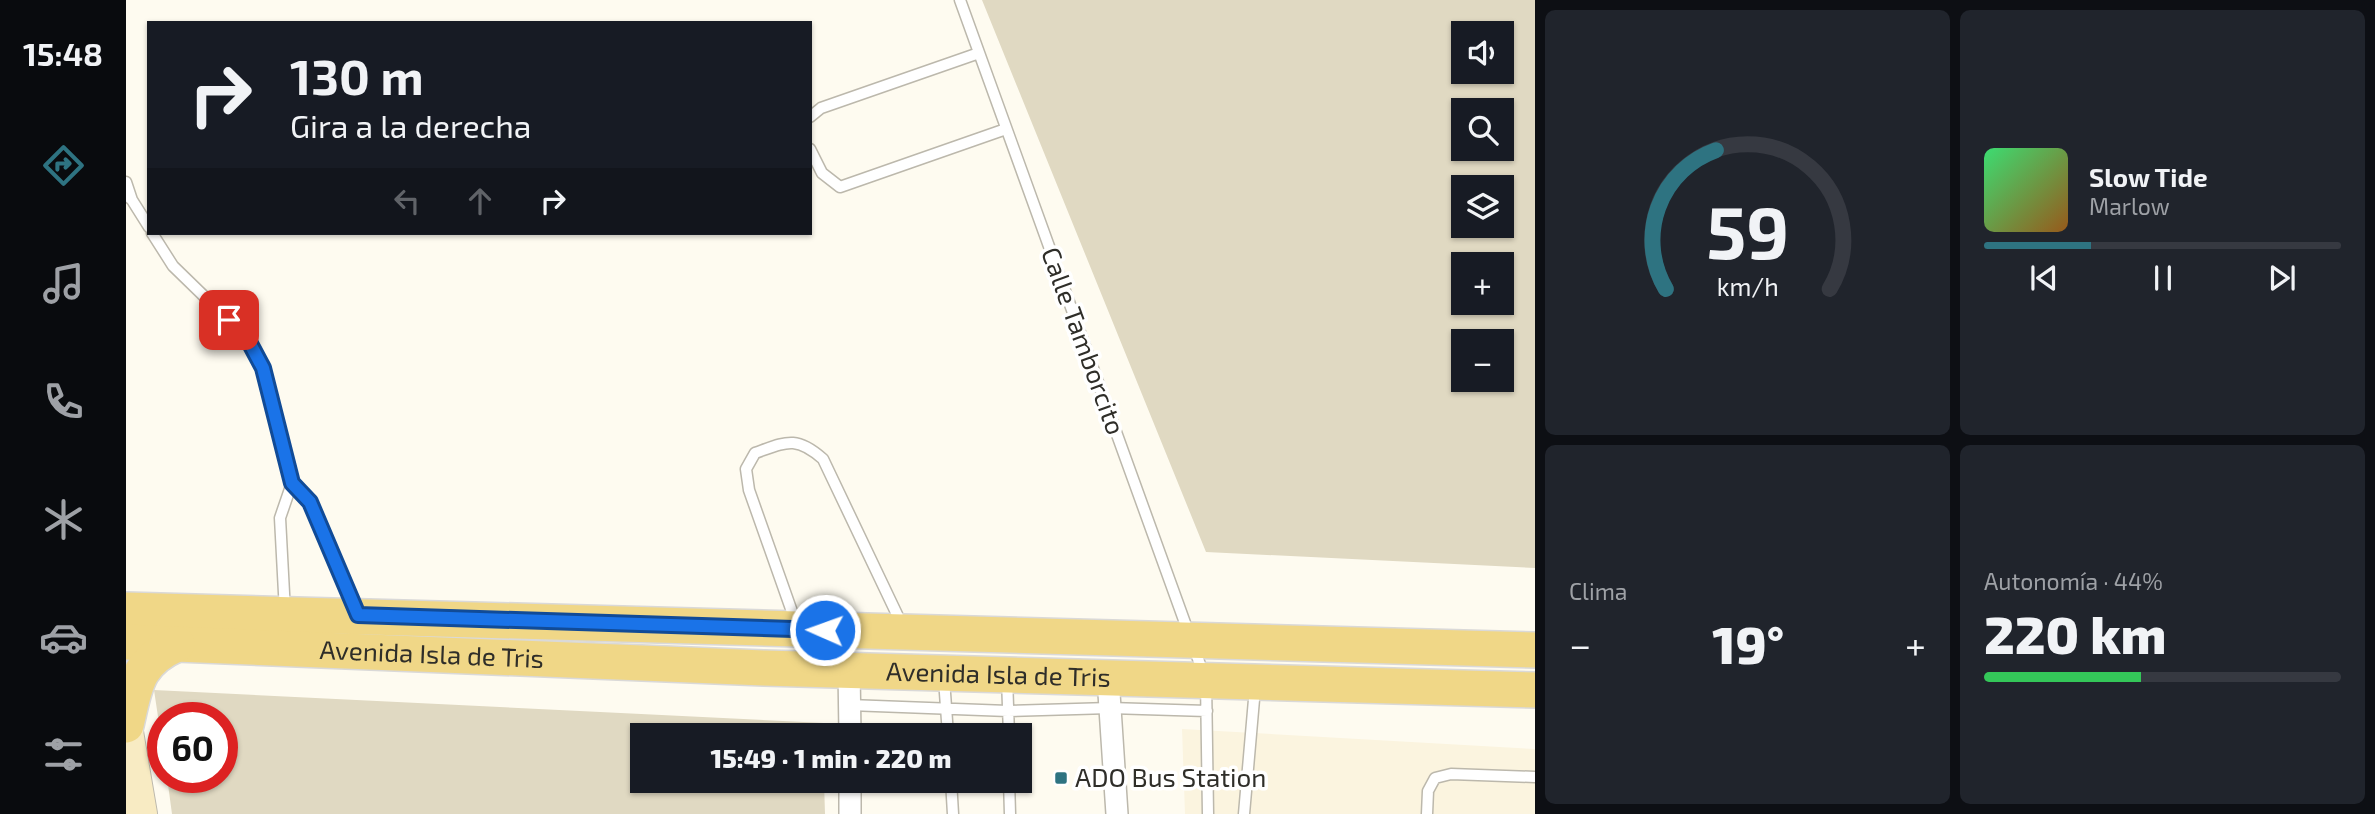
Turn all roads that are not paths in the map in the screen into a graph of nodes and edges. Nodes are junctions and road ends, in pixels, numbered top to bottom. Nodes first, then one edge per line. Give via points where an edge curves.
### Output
1 (960, 0) edge
2 (979, 54) junction
3 (812, 115) edge
4 (1006, 129) junction
5 (812, 153) edge
6 (126, 182) edge
7 (129, 198) edge
8 (147, 224) edge
9 (153, 235) edge
10 (292, 483) junction
11 (135, 615) edge
12 (285, 615) junction
13 (358, 615) junction
14 (798, 629) junction
15 (906, 632) junction
16 (1191, 640) junction
17 (126, 642) edge
18 (177, 644) junction
19 (1535, 650) edge
20 (849, 670) junction
21 (944, 673) junction
22 (1006, 675) junction
23 (1256, 682) junction
24 (1535, 690) edge
25 (1109, 693) junction
26 (1207, 696) junction
27 (849, 705) junction
28 (946, 710) junction
29 (1008, 711) junction
30 (850, 723) edge
31 (947, 723) edge
32 (1008, 723) edge
33 (126, 726) edge
34 (1535, 777) edge
35 (850, 793) edge
36 (952, 793) edge
37 (1009, 793) edge
38 (141, 814) edge
39 (850, 814) edge
40 (953, 814) edge
41 (1010, 814) edge
42 (1116, 814) edge
43 (1208, 814) edge
44 (1244, 814) edge
45 (1427, 814) edge

1 - 2 lane, Calle Tamborcito
2 - 3 lane via 821,108
2 - 4 lane, Calle Tamborcito
4 - 5 lane via 840,187 822,173
4 - 16 lane, Calle Tamborcito
6 - 7 lane
7 - 8 lane
9 - 10 lane via 173,266 247,338 263,368
10 - 12 lane via 280,518
10 - 13 lane via 310,502
11 - 12 main road, Avenida Isla de Tris
12 - 13 main road, Avenida Isla de Tris
13 - 14 main road, Avenida Isla de Tris
14 - 15 main road, Avenida Isla de Tris
14 - 15 lane via 749,490 746,469 755,453 790,440 823,459
15 - 16 main road, Avenida Isla de Tris
16 - 19 main road, Avenida Isla de Tris
16 - 26 lane, Calle Tamborcito
17 - 18 main road, Avenida Isla de Tris
18 - 20 main road, Avenida Isla de Tris
18 - 33 main road via 145,664
20 - 21 main road, Avenida Isla de Tris
20 - 27 street
21 - 22 main road, Avenida Isla de Tris
21 - 28 lane
22 - 25 main road, Avenida Isla de Tris
22 - 29 lane
23 - 24 main road, Avenida Isla de Tris
23 - 26 main road, Avenida Isla de Tris
23 - 44 lane
25 - 26 main road, Avenida Isla de Tris
25 - 29 lane
25 - 42 street
26 - 43 lane, Calle Tamborcito
27 - 28 lane
27 - 30 street
28 - 29 lane
28 - 31 lane
29 - 32 lane
33 - 38 main road
34 - 45 lane via 1451,774 1436,778 1427,791
35 - 39 street
36 - 40 lane
37 - 41 lane

